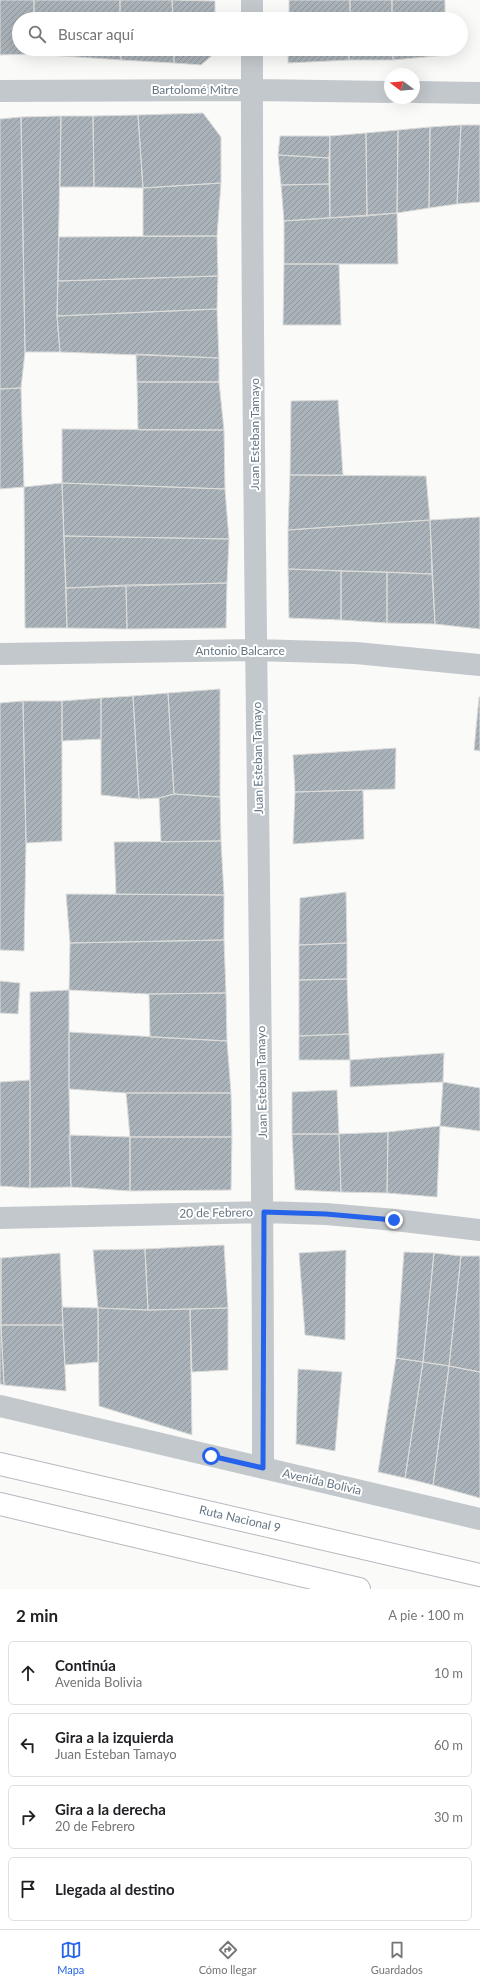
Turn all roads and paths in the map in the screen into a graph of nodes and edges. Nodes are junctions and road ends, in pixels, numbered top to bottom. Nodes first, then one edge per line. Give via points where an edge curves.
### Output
1 (252, 0) edge
2 (252, 12) edge
3 (252, 56) edge
4 (0, 90) edge
5 (252, 90) junction
6 (384, 92) edge
7 (420, 92) edge
8 (480, 93) edge
9 (256, 650) junction
10 (0, 654) edge
11 (480, 665) edge
12 (264, 1212) junction
13 (0, 1218) edge
14 (480, 1230) edge
15 (0, 1406) edge
16 (0, 1464) edge
17 (263, 1468) junction
18 (0, 1504) edge
19 (480, 1519) edge
20 (480, 1575) edge
21 (359, 1589) edge

1 - 2 street
3 - 5 street, Juan Esteban Tamayo
4 - 5 street, Bartolomé Mitre
5 - 6 street, Bartolomé Mitre
5 - 9 street, Juan Esteban Tamayo
7 - 8 street
9 - 10 street, Antonio Balcarce
9 - 11 street, Antonio Balcarce via 356,653
9 - 12 street, Juan Esteban Tamayo
12 - 13 street, 20 de Febrero
12 - 14 street, 20 de Febrero via 326,1214
12 - 17 street, Juan Esteban Tamayo
15 - 17 street, Avenida Bolivia
16 - 20 main road, Ruta Nacional 9
17 - 19 street, Avenida Bolivia
18 - 21 main road

